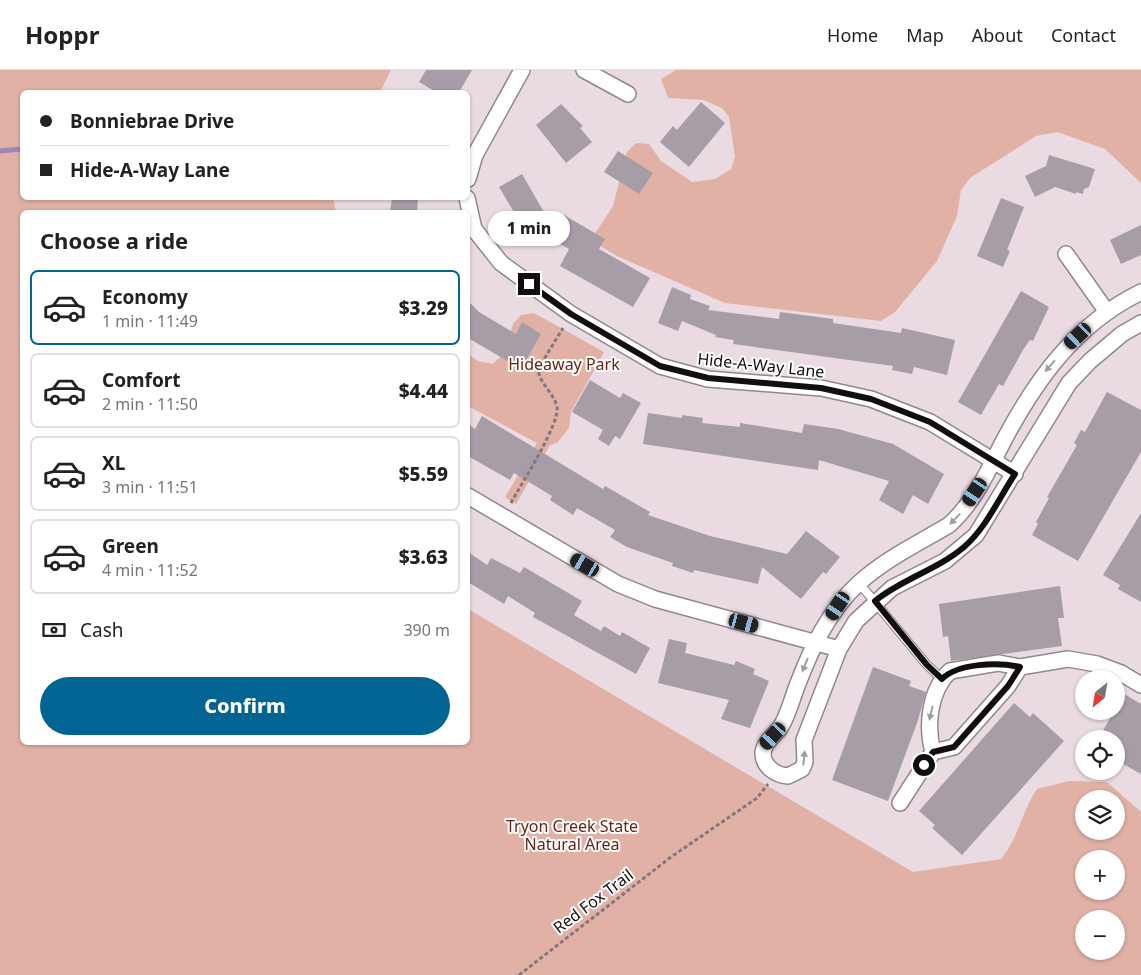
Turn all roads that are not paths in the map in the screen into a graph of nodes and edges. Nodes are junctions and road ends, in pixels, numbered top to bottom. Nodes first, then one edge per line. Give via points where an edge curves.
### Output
1 (522, 70) edge
2 (584, 70) edge
3 (628, 94) dead end
4 (470, 171) edge
5 (470, 214) edge
6 (1066, 254) dead end
7 (1141, 292) edge
8 (1107, 312) junction
9 (1141, 323) edge
10 (993, 461) junction
11 (1015, 474) junction
12 (470, 497) edge
13 (860, 583) junction
14 (875, 601) junction
15 (816, 642) junction
16 (839, 649) junction
17 (1020, 667) junction
18 (942, 679) junction
19 (1141, 685) edge
20 (933, 752) junction
21 (900, 803) dead end

1 - 4 street via 474,155
2 - 3 street
5 - 10 street, Hide-A-Way Lane via 474,229 501,264 571,314 645,358 673,370 708,378 821,388 871,399 930,422
6 - 8 street
7 - 8 street
8 -> 10 street via 1044,372
9 - 11 street via 1109,344 1069,383
10 - 11 street, Hide-A-Way Lane
10 -> 13 street via 954,521
11 - 14 street via 976,535 964,546 945,561 892,588
12 - 15 street via 618,584 648,596
13 - 14 lane
13 - 15 street via 838,606
14 - 16 street via 856,622
14 - 18 lane
15 - 16 street
15 -> 16 street via 780,728 763,752 765,762 775,773 788,776 802,768 805,762 804,740
17 - 18 street via 998,663 950,671
17 - 19 street via 1068,658 1082,660 1121,673
17 - 20 street via 1008,686 954,747
18 -> 20 street via 928,728
20 - 21 street

